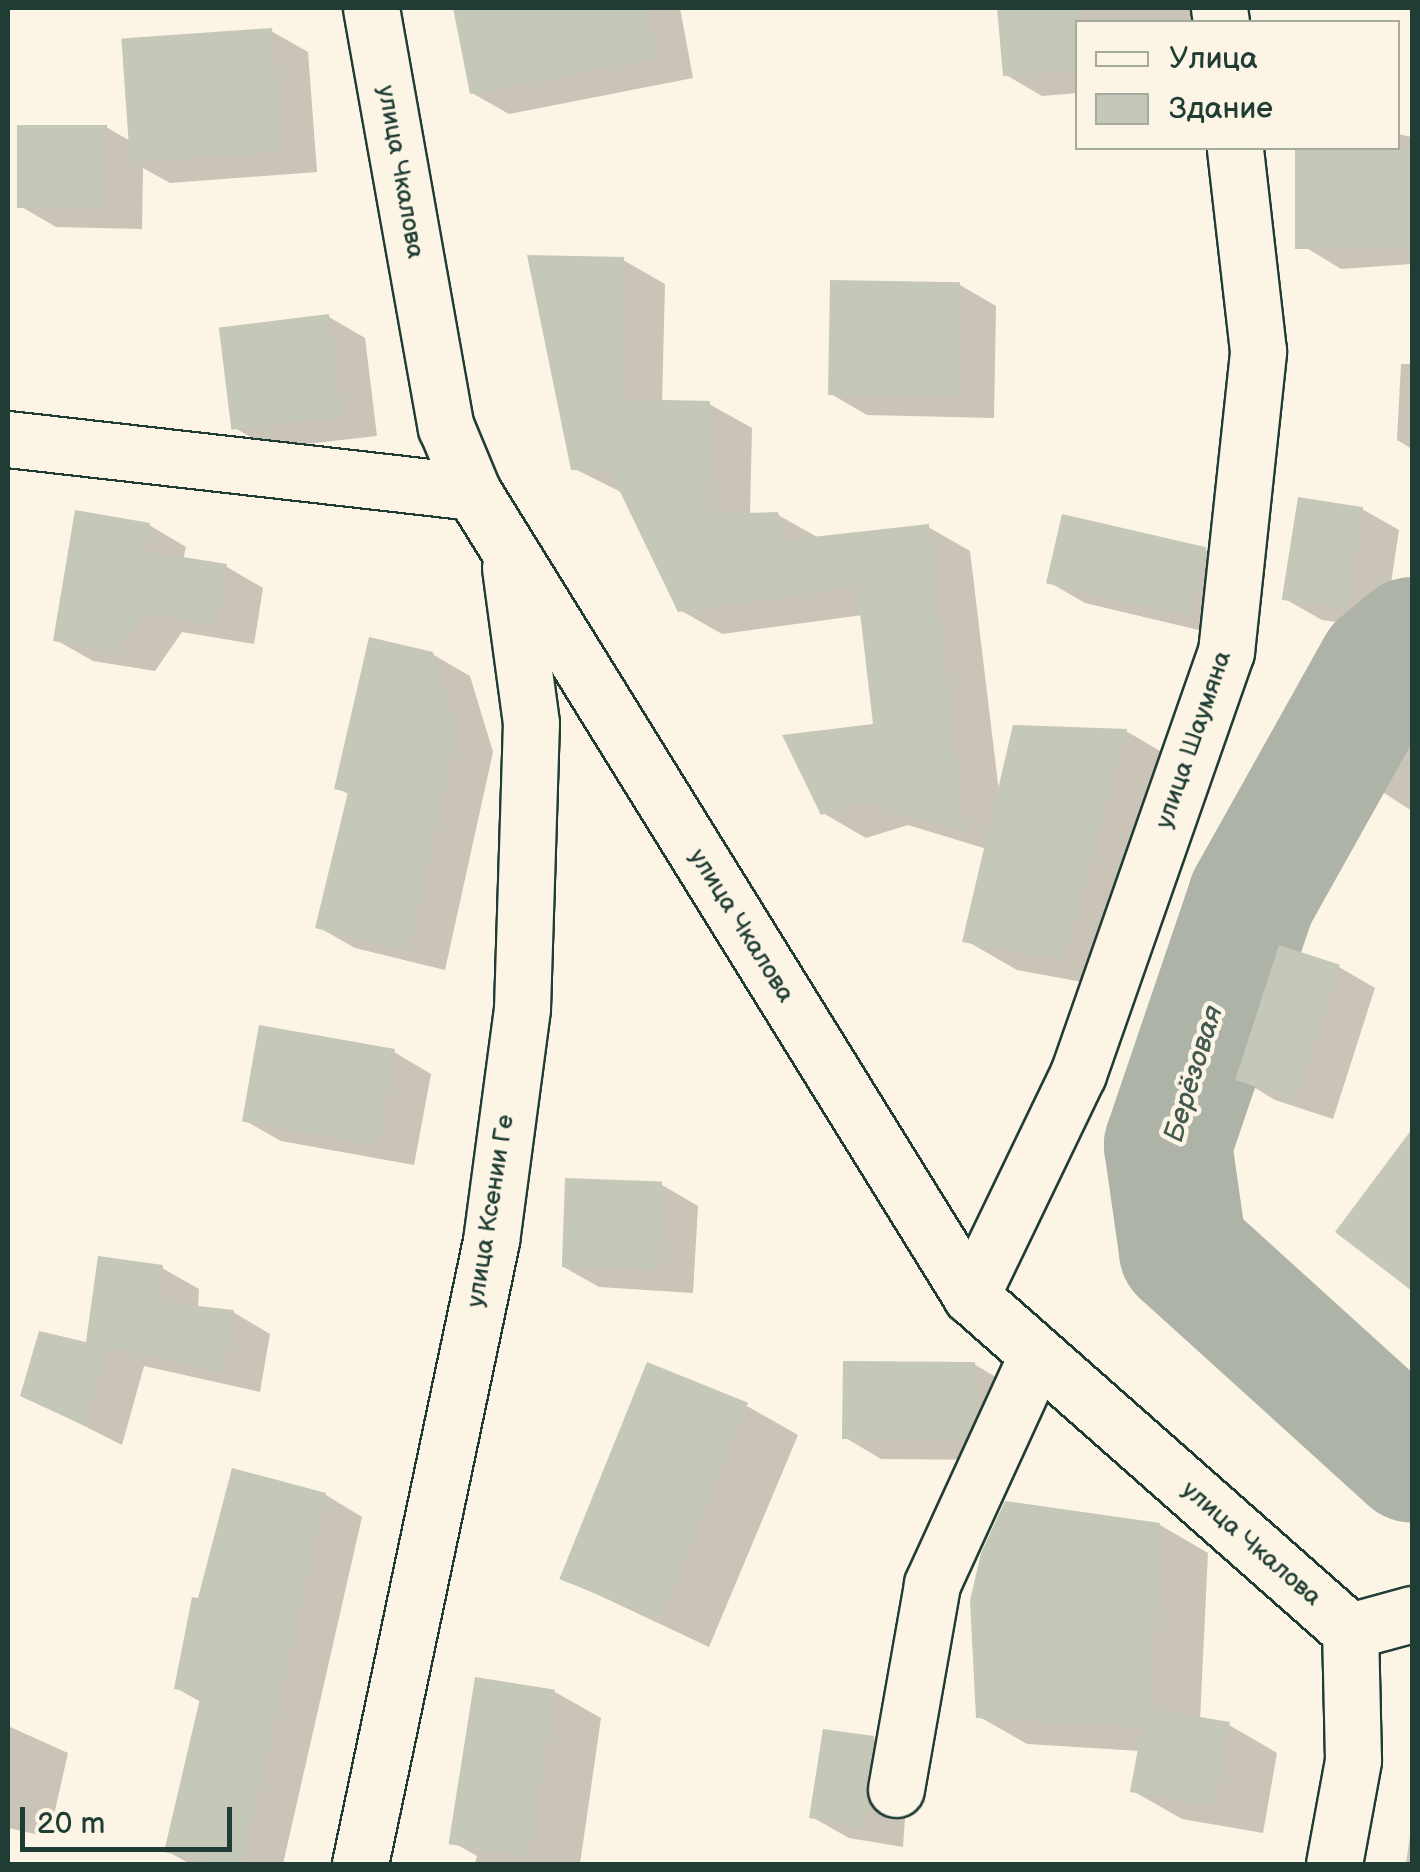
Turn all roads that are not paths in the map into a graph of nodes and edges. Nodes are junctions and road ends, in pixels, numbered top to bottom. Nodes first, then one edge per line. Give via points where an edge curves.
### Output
1 (371, 8) edge
2 (1235, 150) edge
3 (8, 439) edge
4 (472, 492) junction
5 (508, 549) junction
6 (971, 1296) junction
7 (1037, 1355) junction
8 (1412, 1614) edge
9 (1350, 1631) junction
10 (896, 1788) dead end
11 (360, 1864) edge
12 (1334, 1864) edge

1 - 4 street, улица Чкалова via 446,428
2 - 6 street, улица Шаумяна via 1258,350 1226,652 1078,1074
3 - 4 street
4 - 5 street, улица Чкалова
5 - 6 street, улица Чкалова
5 - 11 street, улица Ксении Ге via 531,723 522,1008 490,1242
6 - 7 street, улица Чкалова
7 - 9 street, улица Чкалова
7 - 10 street via 932,1584
8 - 9 street
9 - 12 street via 1352,1760

